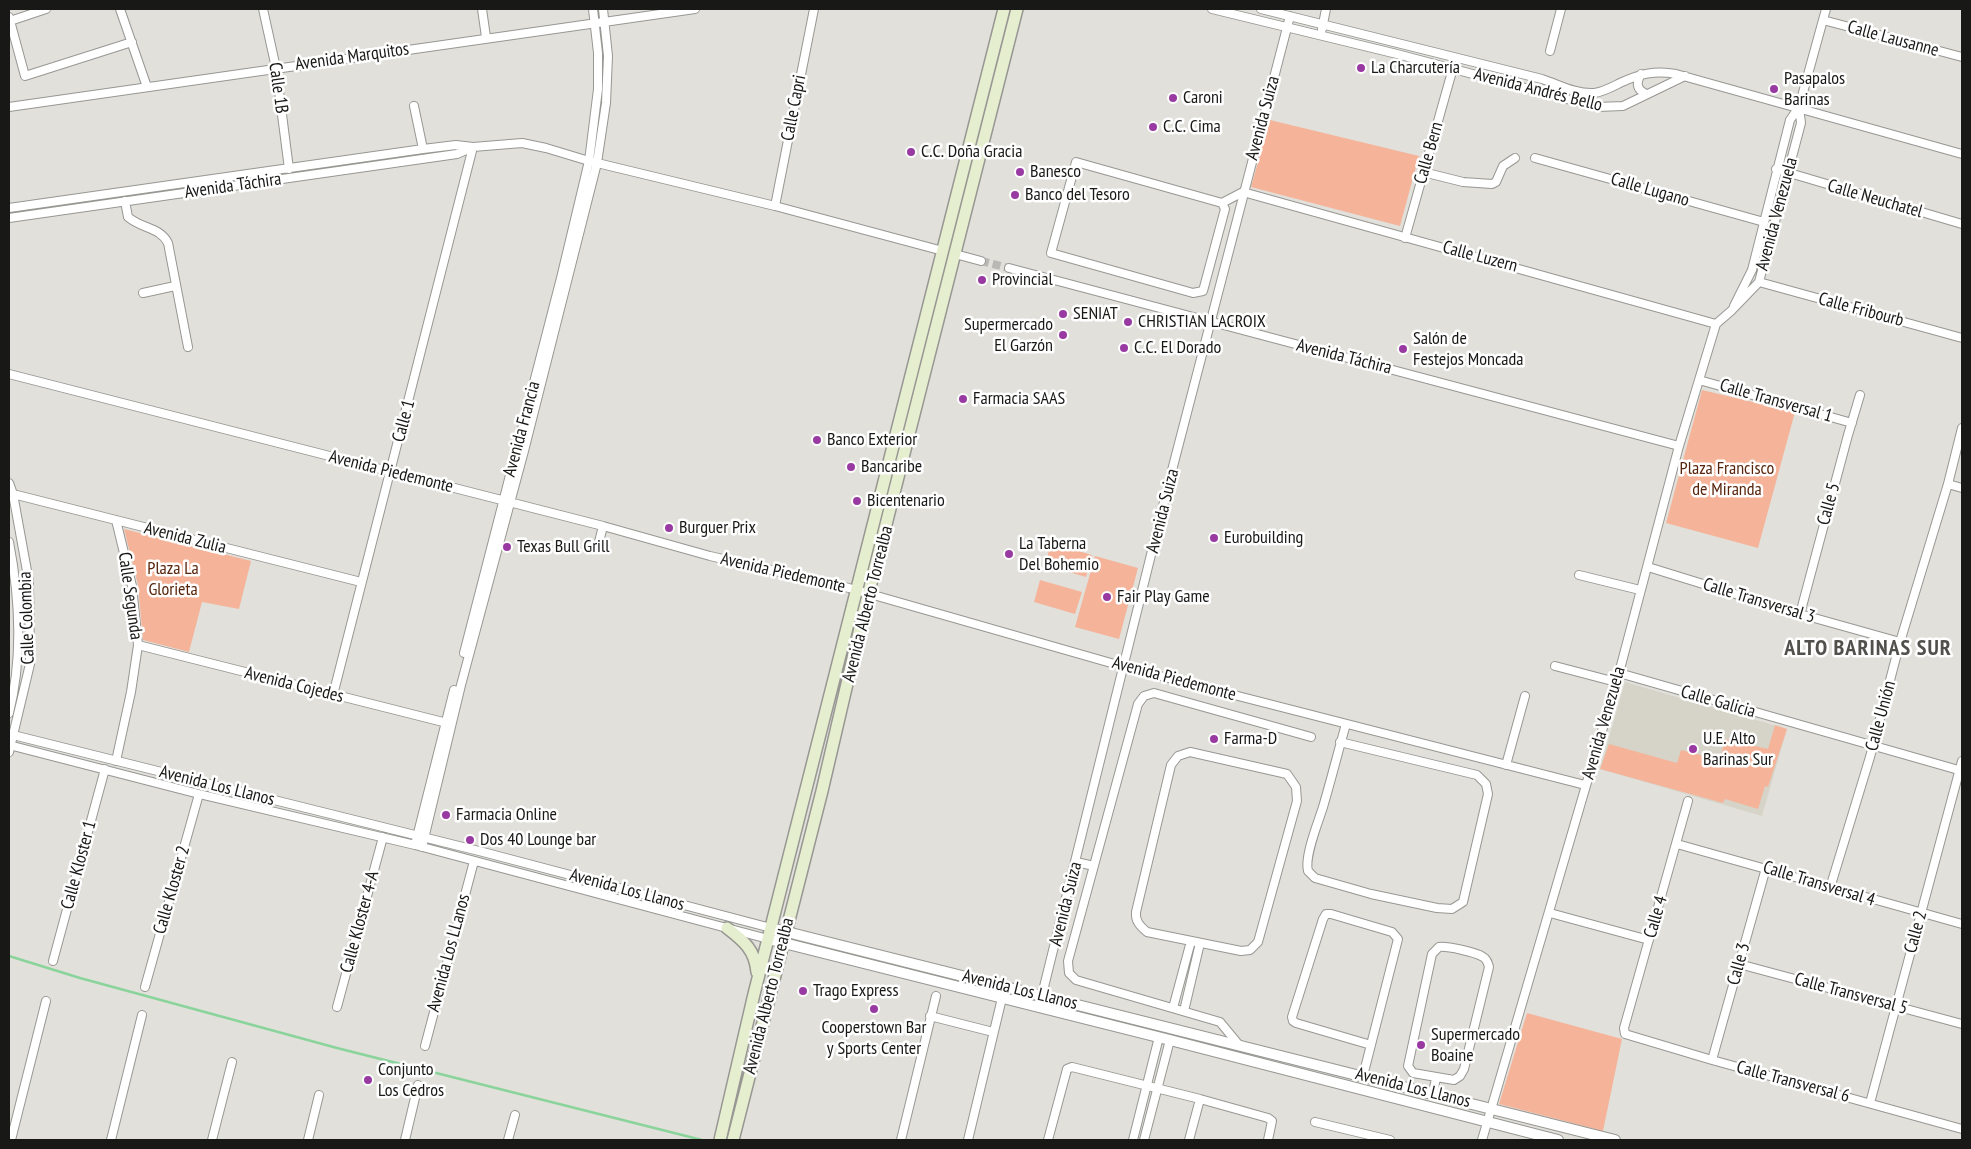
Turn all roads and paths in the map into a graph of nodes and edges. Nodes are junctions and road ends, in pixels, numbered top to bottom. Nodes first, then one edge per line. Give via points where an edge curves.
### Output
1 (46, 9) edge
2 (120, 9) edge
3 (263, 9) edge
4 (482, 9) edge
5 (593, 9) edge
6 (603, 9) edge
7 (694, 9) edge
8 (814, 9) edge
9 (1004, 9) edge
10 (1017, 9) edge
11 (1212, 9) edge
12 (1261, 9) edge
13 (1326, 9) edge
14 (1560, 9) edge
15 (1826, 9) edge
16 (1290, 16) junction
17 (9, 19) edge
18 (1823, 20) junction
19 (606, 22) junction
20 (595, 23) junction
21 (1322, 24) junction
22 (1287, 27) junction
23 (1321, 36) junction
24 (486, 37) junction
25 (132, 42) junction
26 (1550, 51) dead end
27 (1962, 57) edge
28 (276, 68) junction
29 (1452, 68) junction
30 (1655, 73) junction
31 (1641, 74) junction
32 (1685, 76) junction
33 (148, 87) junction
34 (1656, 89) junction
35 (1646, 94) junction
36 (9, 106) edge
37 (414, 106) dead end
38 (1800, 107) junction
39 (473, 147) junction
40 (423, 149) junction
41 (456, 149) junction
42 (1962, 154) edge
43 (1515, 158) dead end
44 (1535, 158) dead end
45 (593, 162) junction
46 (289, 169) junction
47 (1776, 169) junction
48 (1423, 172) junction
49 (1789, 173) junction
50 (1243, 192) junction
51 (125, 201) junction
52 (1222, 203) junction
53 (774, 206) junction
54 (9, 208) edge
55 (9, 218) edge
56 (1764, 222) junction
57 (1962, 224) edge
58 (1405, 238) junction
59 (943, 251) junction
60 (955, 254) junction
61 (981, 261) tunnel mouth
62 (1009, 268) tunnel mouth
63 (1759, 282) junction
64 (175, 286) junction
65 (143, 293) dead end
66 (1732, 312) junction
67 (1211, 323) junction
68 (1716, 324) junction
69 (1962, 338) edge
70 (188, 347) dead end
71 (9, 374) edge
72 (1699, 380) junction
73 (1860, 395) dead end
74 (1852, 423) junction
75 (1962, 428) edge
76 (1679, 446) junction
77 (390, 471) junction
78 (9, 483) edge
79 (1948, 484) junction
80 (1962, 488) edge
81 (11, 493) edge
82 (507, 502) junction
83 (116, 520) junction
84 (603, 526) junction
85 (9, 542) edge
86 (598, 546) dead end
87 (1648, 567) junction
88 (12, 574) edge
89 (1579, 575) dead end
90 (361, 582) junction
91 (857, 590) junction
92 (1640, 590) junction
93 (870, 594) junction
94 (1800, 614) junction
95 (1900, 642) junction
96 (138, 645) junction
97 (9, 649) edge
98 (17, 652) junction
99 (1555, 666) dead end
100 (1125, 667) junction
101 (1619, 673) junction
102 (1616, 682) junction
103 (333, 695) junction
104 (1525, 696) dead end
105 (9, 713) edge
106 (449, 724) junction
107 (1346, 724) junction
108 (11, 735) edge
109 (1311, 737) dead end
110 (1340, 742) junction
111 (1873, 746) junction
112 (9, 748) edge
113 (116, 761) junction
114 (1962, 761) edge
115 (1506, 765) junction
116 (105, 769) junction
117 (1961, 771) edge
118 (1585, 785) junction
119 (199, 794) junction
120 (1688, 801) dead end
121 (383, 837) junction
122 (420, 842) junction
123 (1677, 844) junction
124 (474, 861) junction
125 (1076, 862) junction
126 (1094, 866) junction
127 (1766, 868) junction
128 (1830, 888) junction
129 (1550, 913) junction
130 (1920, 914) junction
131 (1962, 924) edge
132 (727, 928) junction
133 (769, 933) junction
134 (784, 936) junction
135 (1649, 940) junction
136 (1191, 941) junction
137 (1200, 942) junction
138 (54, 962) dead end
139 (1739, 964) junction
140 (757, 982) junction
141 (145, 987) dead end
142 (936, 996) dead end
143 (1042, 996) junction
144 (1002, 998) junction
145 (46, 1001) dead end
146 (1896, 1006) junction
147 (1039, 1007) junction
148 (337, 1008) dead end
149 (1173, 1008) junction
150 (1184, 1011) junction
151 (142, 1015) dead end
152 (930, 1016) junction
153 (1962, 1024) edge
154 (993, 1032) junction
155 (1625, 1034) joint
156 (1159, 1037) junction
157 (1170, 1040) junction
158 (1239, 1045) junction
159 (1371, 1045) junction
160 (425, 1046) dead end
161 (1712, 1060) junction
162 (232, 1062) dead end
163 (1363, 1076) junction
164 (1436, 1078) junction
165 (418, 1085) dead end
166 (1146, 1085) junction
167 (1158, 1088) junction
168 (1432, 1093) junction
169 (319, 1095) dead end
170 (1200, 1099) junction
171 (1870, 1103) junction
172 (1492, 1108) junction
173 (515, 1115) dead end
174 (1315, 1122) dead end
175 (1489, 1122) junction
176 (1962, 1129) edge
177 (11, 1140) edge
178 (111, 1140) edge
179 (212, 1140) edge
180 (308, 1140) edge
181 (405, 1140) edge
182 (508, 1140) edge
183 (720, 1140) edge
184 (733, 1140) edge
185 (901, 1140) edge
186 (968, 1140) edge
187 (1048, 1140) edge
188 (1133, 1140) edge
189 (1144, 1140) edge
190 (1189, 1140) edge
191 (1268, 1140) edge
192 (1390, 1140) edge
193 (1482, 1140) edge
194 (1558, 1140) edge
195 (1615, 1140) edge

1 - 17 street
2 - 25 street
3 - 28 street, Calle 1B
4 - 24 street
5 - 20 street, Avenida Francia
6 - 19 street, Avenida Francia
7 - 19 street, Avenida Marquitos
8 - 53 street, Calle Capri
9 - 59 main road, Avenida Alberto Torrealba
10 - 60 main road, Avenida Alberto Torrealba
11 - 22 street, Avenida Andrés Bello
12 - 16 street, Avenida Andrés Bello
13 - 21 street
14 - 26 street
15 - 18 street, Avenida Venezuela
16 - 21 street, Avenida Andrés Bello
16 - 22 street, Avenida Suiza
17 - 25 street via 25,76
18 - 27 street, Calle Lausanne
18 - 38 street, Avenida Venezuela
19 - 20 street, Avenida Marquitos
19 - 45 street, Avenida Francia via 606,103
20 - 24 street, Avenida Marquitos
20 - 45 street, Avenida Francia via 598,89
21 - 23 street
21 - 31 street, Avenida Andrés Bello via 1542,79 1580,92 1602,91
22 - 23 street, Avenida Andrés Bello
22 - 50 street, Avenida Suiza
23 - 29 street, Avenida Andrés Bello
24 - 28 street, Avenida Marquitos
25 - 33 street
28 - 33 street, Avenida Marquitos
28 - 46 street, Calle 1B
29 - 35 street, Avenida Andrés Bello via 1597,107 1623,106
29 - 48 street, Calle Bern
30 - 31 street, Avenida Andrés Bello
30 - 32 street, Avenida Andrés Bello
30 - 34 street via 1658,80
31 - 35 street via 1637,87
32 - 34 street, Avenida Andrés Bello
32 - 38 street, Avenida Andrés Bello
33 - 36 street, Avenida Marquitos
34 - 35 street, Avenida Andrés Bello
37 - 40 street
38 - 42 street, Avenida Andrés Bello
38 - 47 street, Avenida Venezuela via 1790,120
38 - 49 street, Avenida Venezuela via 1801,123
39 - 41 street
39 - 45 street via 522,143
39 - 77 street, Calle 1
40 - 41 street
40 - 46 street
41 - 51 street, Avenida Táchira
43 - 48 street via 1503,166 1492,184 1463,182
44 - 56 street, Calle Lugano
45 - 53 street
45 - 82 street, Avenida Francia
46 - 54 street
47 - 49 street, Calle Neuchatel
47 - 56 street, Avenida Venezuela
48 - 58 street, Calle Bern
49 - 57 street, Calle Neuchatel
49 - 63 street, Avenida Venezuela
50 - 52 street
50 - 58 street, Calle Luzern
50 - 67 street, Avenida Suiza
51 - 55 street, Avenida Táchira
51 - 64 street via 128,217 140,226 162,233 168,243
52 - 52 street via 1076,162 1052,253 1193,293 1203,291 1225,209
53 - 59 street
56 - 66 street, Avenida Venezuela via 1752,270
58 - 68 street, Calle Luzern via 1527,269
59 - 91 main road, Avenida Alberto Torrealba
60 - 61 street
60 - 93 main road, Avenida Alberto Torrealba
62 - 67 street, Avenida Táchira
63 - 66 street, Avenida Venezuela
63 - 69 street, Calle Fribourb
64 - 65 street
64 - 70 street
66 - 68 street, Avenida Venezuela
67 - 76 street, Avenida Táchira via 1415,374
67 - 100 street, Avenida Suiza
68 - 72 street, Avenida Venezuela
71 - 77 street, Avenida Piedemonte
72 - 74 street, Calle Transversal 1
72 - 76 street, Avenida Venezuela
73 - 74 street, Calle 5
74 - 94 street, Calle 5
75 - 79 street, Calle Unión
76 - 87 street, Avenida Venezuela
77 - 82 street, Avenida Piedemonte
77 - 90 street, Calle 1
78 - 81 street, Calle Colombia
79 - 80 street
79 - 95 street, Calle Unión
81 - 83 street, Avenida Zulia
81 - 108 street, Calle Colombia via 29,582 30,664
82 - 84 street, Avenida Piedemonte
82 - 106 street, Avenida Francia
83 - 90 street, Avenida Zulia
83 - 96 street, Calle Segunda via 132,586
84 - 86 street
84 - 91 street, Avenida Piedemonte via 710,556
85 - 88 street, Calle Colombia
87 - 92 street, Avenida Venezuela
87 - 94 street, Calle Transversal 3
88 - 98 street, Calle Colombia via 18,625
89 - 92 street
90 - 103 street, Calle 1
91 - 93 street, Avenida Piedemonte
91 - 133 main road, Avenida Alberto Torrealba
92 - 101 street, Avenida Venezuela
93 - 100 street, Avenida Piedemonte
93 - 134 main road, Avenida Alberto Torrealba
94 - 95 street, Calle Transversal 3
95 - 111 street, Calle Unión
96 - 103 street, Avenida Cojedes
96 - 113 street, Calle Segunda
97 - 98 street
98 - 105 street, Calle Colombia via 15,687
99 - 102 street
100 - 107 street, Avenida Piedemonte
100 - 125 street, Avenida Suiza
101 - 102 street, Avenida Venezuela
101 - 111 street, Calle Galicia
102 - 118 street, Avenida Venezuela
103 - 106 street, Avenida Cojedes
104 - 115 street
106 - 122 street, Avenida Francia
107 - 110 street
107 - 115 street, Avenida Piedemonte
108 - 112 street, Calle Colombia
108 - 113 street, Avenida Los Llanos
109 - 126 street via 1154,693 1144,696 1138,704
110 - 110 street via 1307,861 1310,874 1371,894 1448,910 1456,908 1463,902 1488,794 1484,780 1477,775
111 - 117 street, Calle Galicia
111 - 128 street, Calle Unión
112 - 116 street, Avenida Los Llanos
113 - 122 street, Avenida Los Llanos
114 - 117 street, Calle 2
115 - 118 street, Avenida Piedemonte
116 - 119 street, Avenida Los Llanos
116 - 138 street, Calle Kloster 1
117 - 130 street, Calle 2
118 - 129 street, Avenida Venezuela
119 - 121 street, Avenida Los Llanos
119 - 141 street, Calle Kloster 2
120 - 123 street, Calle 4
121 - 122 street, Avenida Los Llanos
121 - 148 street, Calle Kloster 4-A
122 - 124 street, Avenida Los Llanos
122 - 133 street, Avenida Los Llanos
123 - 127 street, Calle Transversal 4
123 - 135 street, Calle 4
124 - 132 street, Avenida Los Llanos
124 - 160 street, Avenida Los LLanos
125 - 126 street
125 - 143 street, Avenida Suiza
126 - 149 street via 1068,961 1069,973 1076,980
127 - 128 street, Calle Transversal 4
127 - 139 street, Calle 3
128 - 130 street, Calle Transversal 4
129 - 135 street
129 - 172 street, Avenida Venezuela
130 - 131 street, Calle Transversal 4
130 - 146 street, Calle 2
132 - 133 street, Avenida Los Llanos
132 - 140 main road via 753,952
133 - 134 street, Avenida Los Llanos
133 - 140 main road, Avenida Alberto Torrealba
134 - 143 street, Avenida Los Llanos
134 - 144 street, Avenida Los Llanos
134 - 184 main road, Avenida Alberto Torrealba
135 - 155 street, Calle 4
136 - 137 street
136 - 137 street via 1147,932 1139,925 1136,915 1170,765 1178,756 1190,752 1286,774 1296,787 1297,801 1258,942 1250,950 1241,951
136 - 149 street
137 - 150 street
139 - 146 street, Calle Transversal 5
139 - 161 street, Calle 3
140 - 183 main road, Avenida Alberto Torrealba
142 - 152 street
143 - 147 street, Avenida Suiza
143 - 158 street, Avenida Los Llanos
144 - 147 street, Avenida Los Llanos
144 - 154 street
145 - 177 street
146 - 153 street, Calle Transversal 5
146 - 171 street, Calle 2
147 - 156 street, Avenida Los Llanos
149 - 150 street
150 - 158 street via 1220,1022
151 - 178 street
152 - 154 street
152 - 185 street
154 - 186 street
155 - 161 street, Calle Transversal 6
156 - 157 street, Avenida Los Llanos
156 - 166 street
157 - 167 street
157 - 175 street, Avenida Los Llanos
158 - 163 street, Avenida Los Llanos
159 - 159 street via 1398,940 1396,935 1384,930 1326,914 1293,1021
159 - 163 street
161 - 171 street, Calle Transversal 6
162 - 179 street
163 - 168 street, Avenida Los Llanos
164 - 164 street via 1454,1080 1462,1072 1489,967 1480,955 1442,946 1432,954 1408,1063 1413,1073
164 - 168 street
165 - 181 street
166 - 167 street
166 - 187 street via 1068,1069
166 - 188 street
167 - 170 street
167 - 189 street
168 - 172 street, Avenida Los Llanos
169 - 180 street
170 - 190 street
170 - 191 street via 1272,1120
171 - 176 street, Calle Transversal 6
172 - 175 street, Avenida Venezuela
172 - 195 street, Avenida Los Llanos
173 - 182 street
174 - 192 street
175 - 193 street, Avenida Venezuela
175 - 194 street, Avenida Los Llanos

